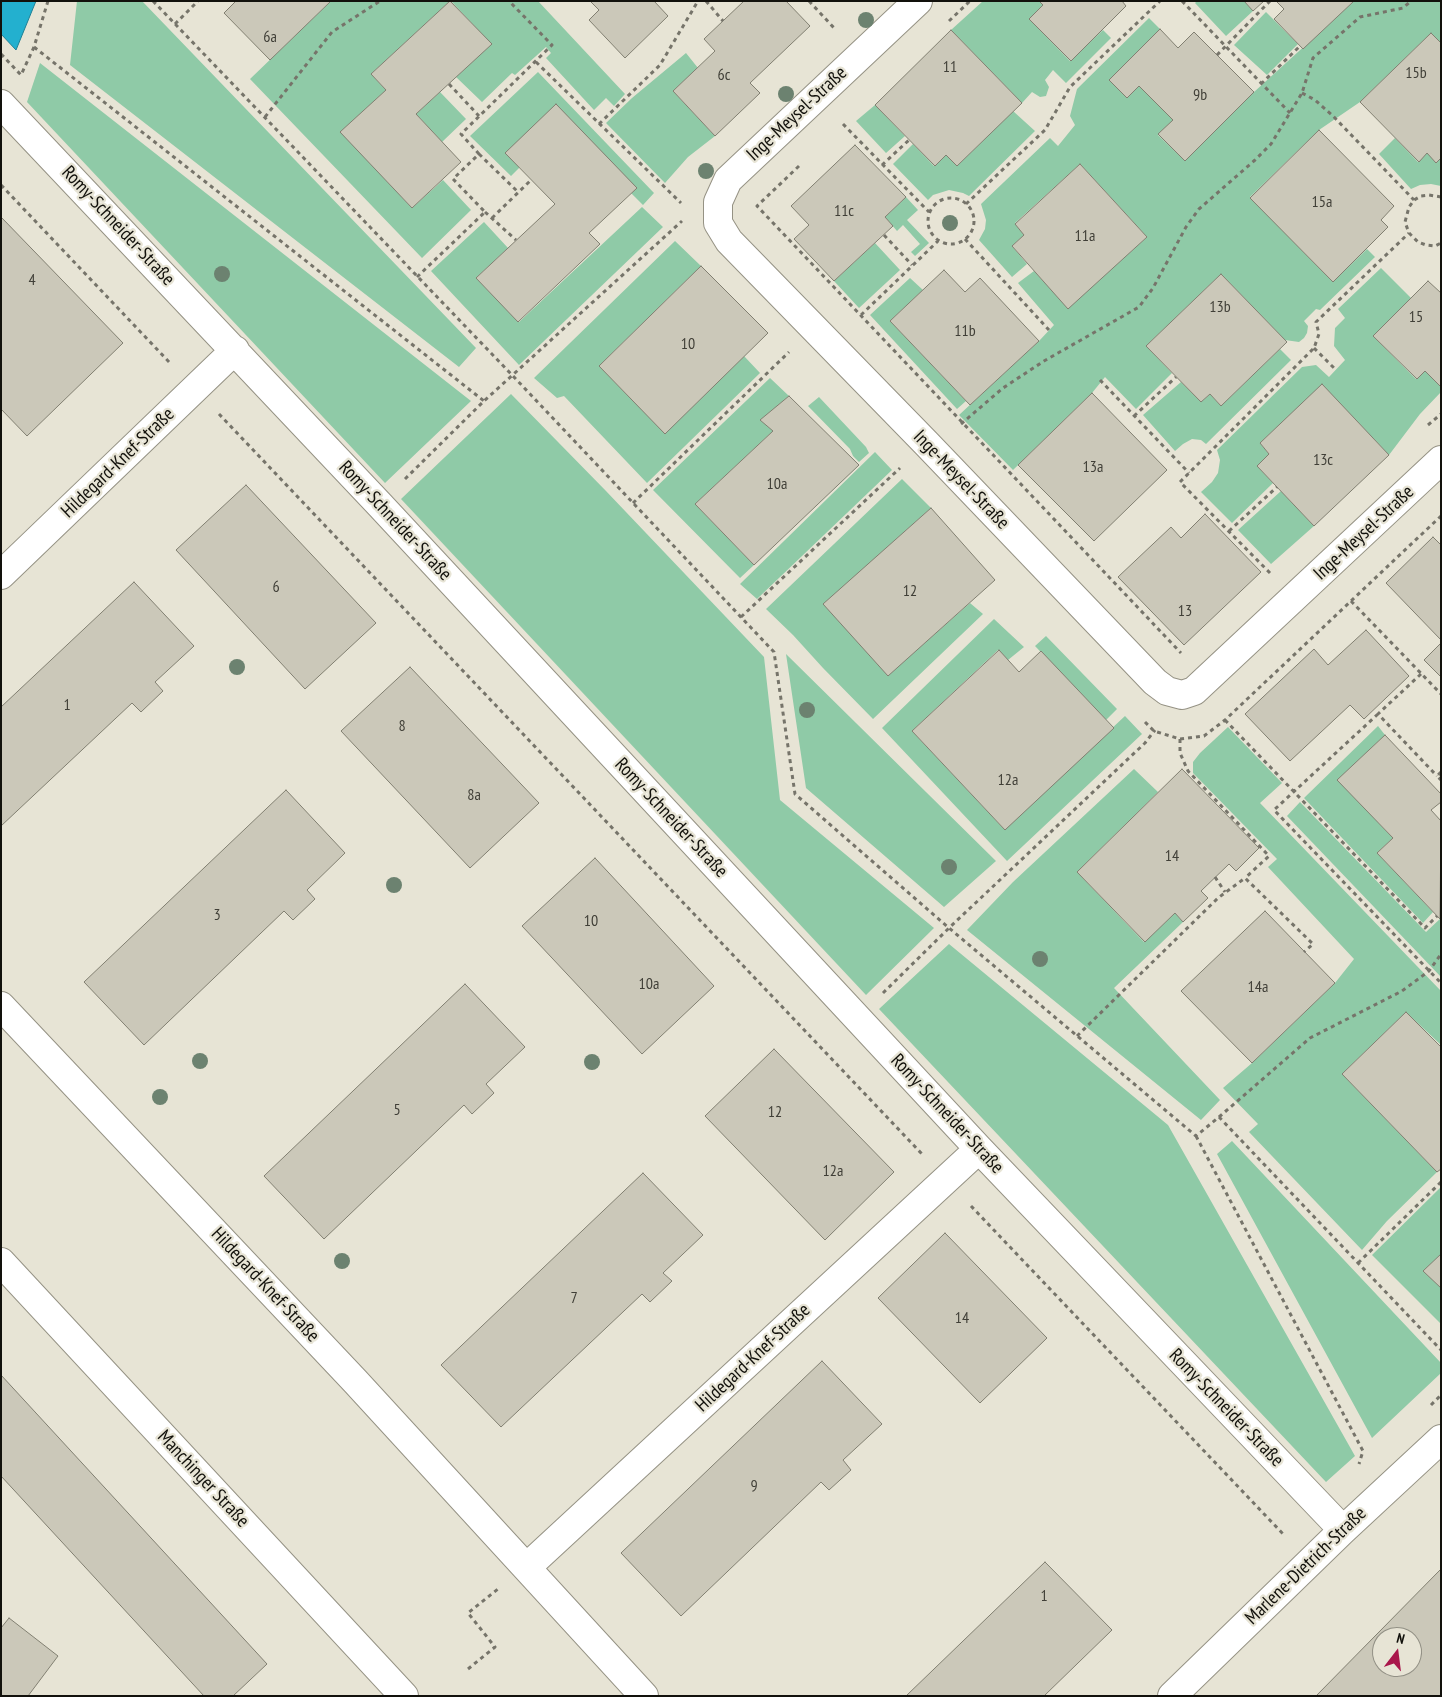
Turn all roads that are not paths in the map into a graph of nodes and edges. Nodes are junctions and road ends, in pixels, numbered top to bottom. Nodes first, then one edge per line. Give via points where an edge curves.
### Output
1 (918, 1) edge
2 (1, 104) edge
3 (235, 350) junction
4 (1441, 460) edge
5 (1, 575) edge
6 (1, 1006) edge
7 (980, 1148) junction
8 (1, 1262) edge
9 (1441, 1438) edge
10 (1343, 1530) junction
11 (526, 1567) junction
12 (404, 1696) edge
13 (644, 1696) edge
14 (1172, 1696) edge

1 - 4 street, Inge-Meysel-Straße via 728,180 718,202 718,223 729,241 1155,682 1167,691 1182,695 1194,691
2 - 3 street, Romy-Schneider-Straße
3 - 5 street, Hildegard-Knef-Straße
3 - 7 street, Romy-Schneider-Straße
6 - 11 street, Hildegard-Knef-Straße
7 - 10 street, Romy-Schneider-Straße
7 - 11 street, Hildegard-Knef-Straße
8 - 12 street, Manchinger Straße
9 - 10 street, Marlene-Dietrich-Straße
10 - 14 street, Marlene-Dietrich-Straße
11 - 13 street, Hildegard-Knef-Straße

